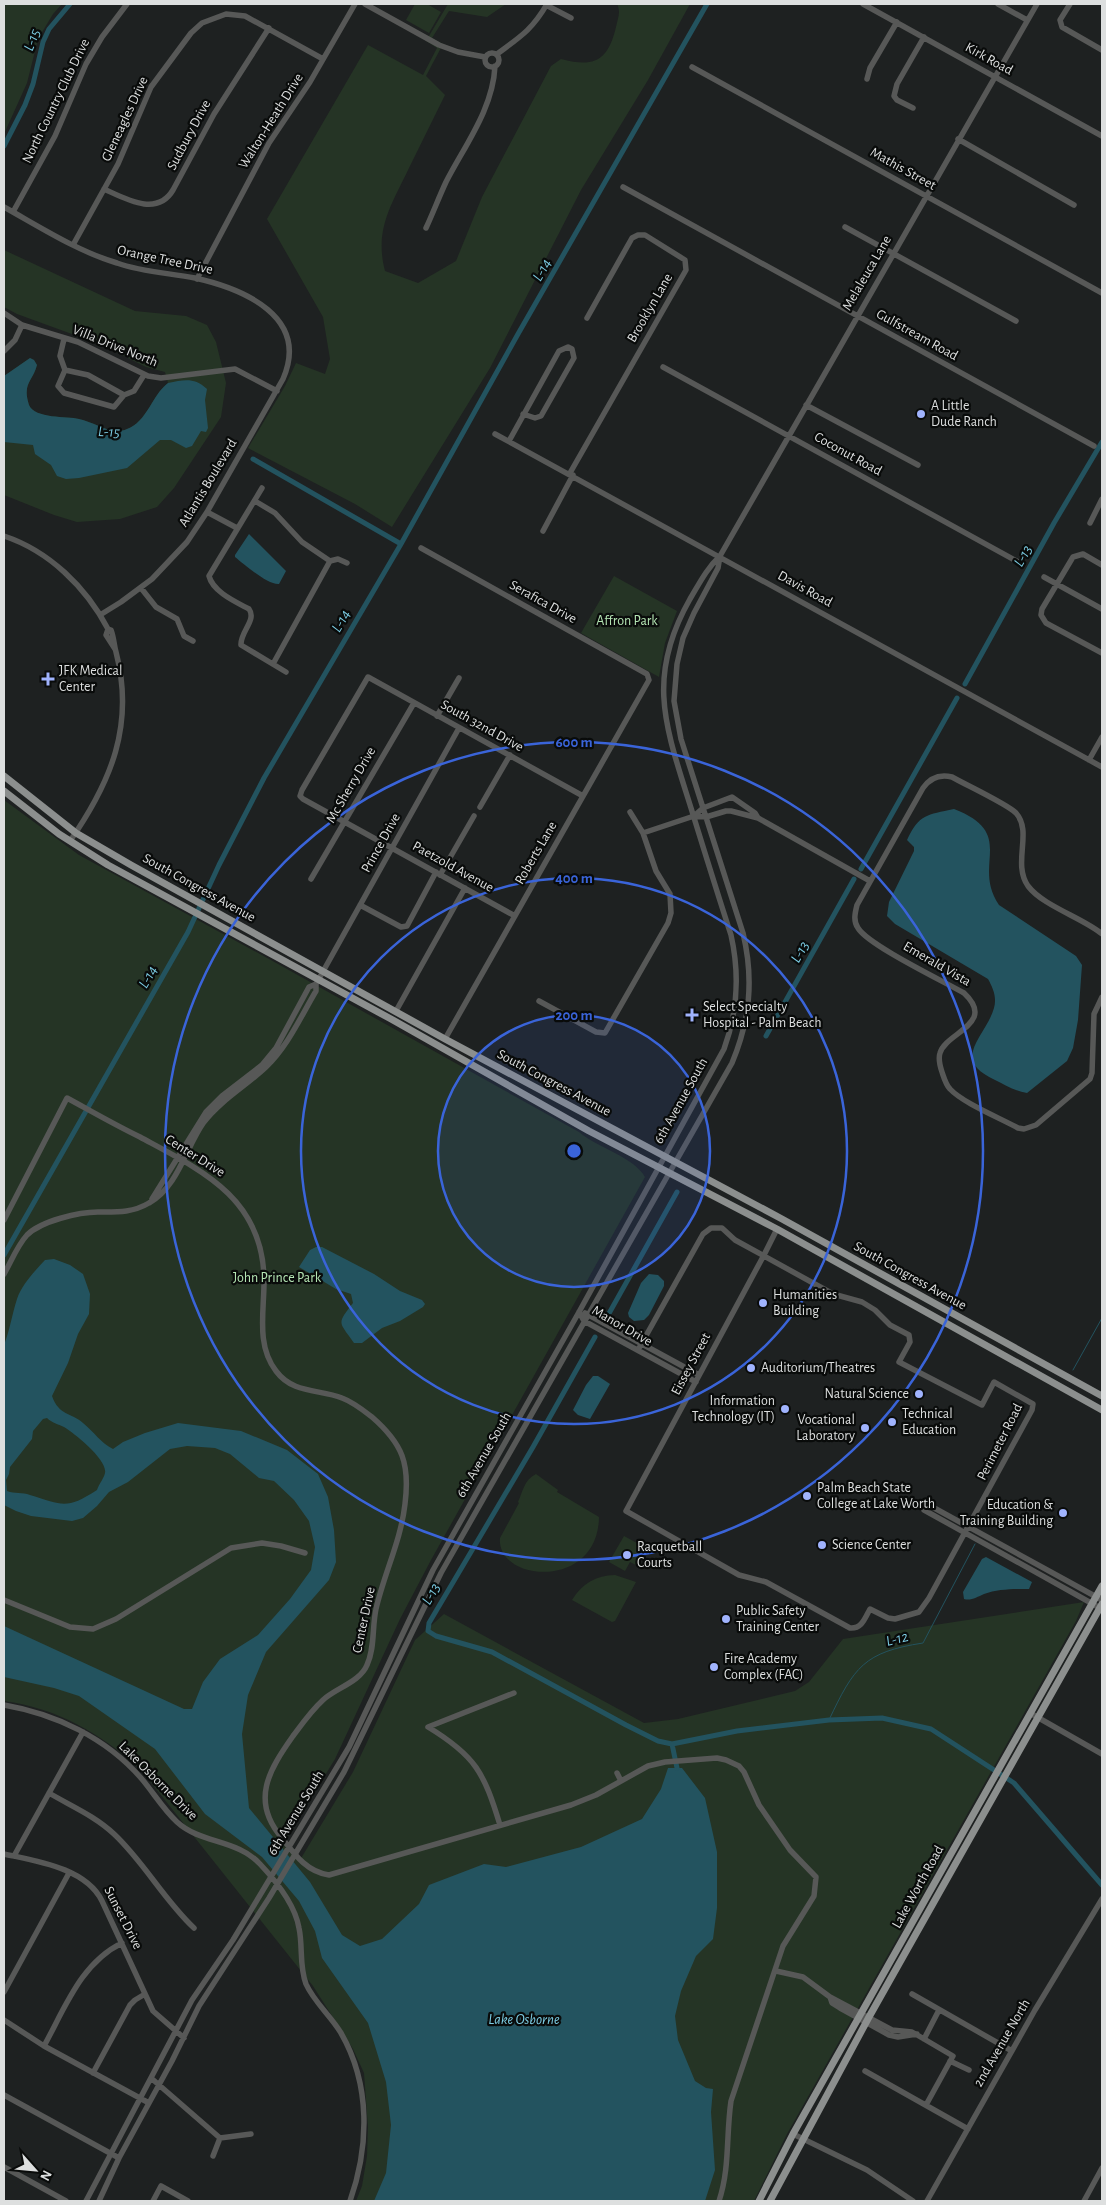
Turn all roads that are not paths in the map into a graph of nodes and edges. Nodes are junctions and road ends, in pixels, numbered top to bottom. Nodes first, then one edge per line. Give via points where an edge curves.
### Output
1 (127, 4) edge
2 (355, 4) edge
3 (365, 4) edge
4 (546, 4) edge
5 (863, 4) edge
6 (998, 4) edge
7 (1037, 4) edge
8 (1070, 4) edge
9 (571, 18) dead end
10 (1027, 20) junction
11 (897, 22) junction
12 (269, 28) junction
13 (924, 37) junction
14 (1102, 50) edge
15 (497, 54) junction
16 (486, 57) junction
17 (323, 59) junction
18 (495, 66) junction
19 (692, 67) dead end
20 (994, 76) junction
21 (867, 79) dead end
22 (913, 108) dead end
23 (1102, 136) edge
24 (958, 139) junction
25 (623, 187) dead end
26 (104, 189) junction
27 (926, 196) junction
28 (1074, 205) dead end
29 (4, 207) edge
30 (13, 212) junction
31 (846, 227) dead end
32 (426, 228) dead end
33 (73, 245) junction
34 (893, 253) junction
35 (198, 279) junction
36 (1102, 293) edge
37 (4, 313) edge
38 (857, 316) junction
39 (587, 318) dead end
40 (1016, 321) dead end
41 (22, 325) junction
42 (286, 332) joint
43 (64, 339) junction
44 (5, 349) edge
45 (663, 367) dead end
46 (65, 370) junction
47 (144, 374) junction
48 (277, 391) junction
49 (124, 395) junction
50 (806, 405) junction
51 (523, 414) junction
52 (495, 434) dead end
53 (789, 436) junction
54 (509, 441) junction
55 (1094, 446) dead end
56 (918, 465) dead end
57 (571, 474) junction
58 (262, 488) dead end
59 (255, 501) junction
60 (1101, 502) edge
61 (207, 512) junction
62 (1090, 523) dead end
63 (237, 528) junction
64 (543, 530) dead end
65 (4, 536) edge
66 (421, 548) dead end
67 (720, 556) junction
68 (330, 561) junction
69 (347, 564) dead end
70 (1022, 564) dead end
71 (1102, 564) edge
72 (1044, 576) dead end
73 (1057, 584) junction
74 (141, 588) junction
75 (1102, 609) edge
76 (100, 615) junction
77 (192, 641) dead end
78 (1102, 653) edge
79 (273, 664) junction
80 (286, 672) dead end
81 (459, 678) dead end
82 (649, 680) joint
83 (663, 687) joint
84 (674, 688) joint
85 (414, 703) junction
86 (437, 716) junction
87 (459, 728) junction
88 (1102, 737) edge
89 (510, 755) junction
90 (1089, 760) junction
91 (1102, 768) edge
92 (4, 776) edge
93 (4, 791) edge
94 (300, 796) joint
95 (584, 796) junction
96 (480, 808) dead end
97 (703, 808) junction
98 (630, 812) dead end
99 (474, 816) dead end
100 (694, 816) junction
101 (706, 817) junction
102 (758, 818) junction
103 (344, 822) junction
104 (76, 833) junction
105 (643, 833) junction
106 (70, 841) junction
107 (392, 848) junction
108 (438, 874) junction
109 (311, 879) dead end
110 (870, 881) junction
111 (465, 888) junction
112 (360, 905) junction
113 (515, 916) junction
114 (1102, 934) edge
115 (323, 971) junction
116 (317, 982) junction
117 (1102, 997) edge
118 (539, 1001) dead end
119 (396, 1011) junction
120 (423, 1037) junction
121 (445, 1039) junction
122 (441, 1047) junction
123 (461, 1047) junction
124 (665, 1156) junction
125 (180, 1159) junction
126 (676, 1162) junction
127 (659, 1167) junction
128 (669, 1173) junction
129 (4, 1220) edge
130 (777, 1230) junction
131 (764, 1255) junction
132 (4, 1274) edge
133 (579, 1312) junction
134 (588, 1313) junction
135 (584, 1321) junction
136 (642, 1344) junction
137 (638, 1350) junction
138 (699, 1375) junction
139 (696, 1382) junction
140 (1102, 1396) edge
141 (1102, 1410) edge
142 (928, 1504) dead end
143 (924, 1510) dead end
144 (626, 1511) joint
145 (967, 1529) junction
146 (305, 1553) dead end
147 (1102, 1586) edge
148 (4, 1600) edge
149 (1099, 1602) edge
150 (514, 1693) dead end
151 (4, 1705) edge
152 (1030, 1713) junction
153 (1038, 1718) junction
154 (82, 1732) junction
155 (1102, 1754) edge
156 (617, 1773) dead end
157 (621, 1781) junction
158 (48, 1793) junction
159 (975, 1811) junction
160 (500, 1825) junction
161 (963, 1851) junction
162 (4, 1854) edge
163 (14, 1856) junction
164 (69, 1873) junction
165 (1102, 1899) edge
166 (194, 1928) dead end
167 (122, 1943) junction
168 (776, 1971) junction
169 (4, 1992) edge
170 (145, 1994) junction
171 (912, 1994) dead end
172 (939, 2010) junction
173 (860, 2016) junction
174 (4, 2020) edge
175 (868, 2020) junction
176 (176, 2031) junction
177 (184, 2038) junction
178 (924, 2039) junction
179 (44, 2046) junction
180 (1012, 2051) junction
181 (950, 2060) junction
182 (969, 2070) dead end
183 (865, 2071) dead end
184 (93, 2072) junction
185 (151, 2078) junction
186 (159, 2085) junction
187 (4, 2095) edge
188 (140, 2098) junction
189 (149, 2103) junction
190 (926, 2105) junction
191 (968, 2129) junction
192 (252, 2134) dead end
193 (794, 2134) junction
194 (220, 2138) junction
195 (802, 2139) junction
196 (111, 2154) junction
197 (212, 2156) dead end
198 (119, 2158) junction
199 (4, 2167) edge
200 (1102, 2168) edge
201 (66, 2201) edge
202 (86, 2201) edge
203 (99, 2201) edge
204 (153, 2201) edge
205 (188, 2201) edge
206 (350, 2201) edge
207 (720, 2201) edge
208 (759, 2201) edge
209 (770, 2201) edge
210 (912, 2201) edge
211 (927, 2201) edge
212 (1084, 2201) edge

1 - 30 street, North Country Club Drive via 86,64 56,136
2 - 17 street, Walton-Heath Drive
3 - 16 street via 439,45
4 - 9 street
4 - 15 street via 526,33
5 - 11 street, Kirk Road
6 - 10 street
7 - 10 street, Melaleuca Lane
8 - 14 street via 1060,20 1062,27
10 - 20 street, Melaleuca Lane
11 - 13 street, Kirk Road
11 - 21 street
12 - 17 street, Gleneagles Drive
12 - 26 street, Gleneagles Drive via 252,18 233,14 212,18 197,27 151,87
12 - 26 street, Sudbury Drive via 219,105 168,198 146,205
13 - 20 street, Kirk Road
13 - 22 street via 897,84 894,96
15 - 16 street via 490,53
15 - 18 street via 499,61
16 - 18 street via 486,64
17 - 35 street, Walton-Heath Drive via 269,143
18 - 32 street via 486,109
19 - 27 street, Mathis Street
20 - 23 street, Kirk Road
20 - 24 street, Melaleuca Lane
24 - 27 street, Melaleuca Lane
24 - 28 street
25 - 38 street, Gulfstream Road
26 - 33 street, Gleneagles Drive
27 - 34 street, Melaleuca Lane
27 - 36 street, Mathis Street
29 - 30 street, Orange Tree Drive
30 - 33 street, Orange Tree Drive
31 - 34 street
33 - 35 street, Orange Tree Drive via 133,268
34 - 38 street, Melaleuca Lane
34 - 40 street
35 - 42 street, Orange Tree Drive via 231,289 261,304 278,319
37 - 41 street, Villa Drive North
38 - 50 street, Melaleuca Lane
38 - 55 street, Gulfstream Road
39 - 57 street, Brooklyn Lane via 634,236 645,235 685,260 686,270
41 - 43 street, Villa Drive North
41 - 44 street via 15,340
42 - 48 street, Atlantis Boulevard via 290,351
43 - 46 street via 60,356
43 - 47 street, Villa Drive North via 98,351
45 - 53 street, Coconut Road
46 - 49 street via 88,375
46 - 49 street via 58,386 64,393 111,407 117,405
47 - 48 street, Villa Drive North via 161,378 235,369
47 - 49 street via 134,391
48 - 61 street, Atlantis Boulevard
50 - 53 street, Melaleuca Lane
50 - 56 street
51 - 51 street via 559,351 568,347 574,358 541,416 535,418
51 - 54 street
52 - 54 street, Davis Road
53 - 67 street, Melaleuca Lane
53 - 70 street, Coconut Road
54 - 57 street, Davis Road
57 - 64 street
57 - 67 street, Davis Road
58 - 59 street
59 - 63 street
59 - 68 street via 275,513 302,542
60 - 62 street
61 - 63 street
61 - 74 street, Atlantis Boulevard via 176,555
63 - 79 street via 209,576 210,581 249,609 252,617 241,638 241,645
65 - 76 street via 55,564
66 - 82 street, Serafica Drive via 647,674
67 - 83 street, Melaleuca Lane via 710,564 677,626 668,650
67 - 84 street, Melaleuca Lane via 718,568 683,638
67 - 90 street, Davis Road
68 - 69 street via 338,559
68 - 79 street
71 - 73 street via 1086,555 1076,555
72 - 73 street
73 - 75 street
73 - 78 street via 1042,608 1042,618
74 - 76 street, Atlantis Boulevard
74 - 77 street via 156,607 177,619 184,636
76 - 104 street via 108,629 106,635 115,649 123,698 120,735 107,777
79 - 80 street
81 - 86 street
82 - 95 street, Roberts Lane
83 - 100 street, 6th Avenue South via 666,726
84 - 97 street, 6th Avenue South via 678,725
85 - 86 street, South 32nd Drive
85 - 94 street, South 32nd Drive via 368,677
85 - 103 street, Mc Sherry Drive
86 - 87 street, South 32nd Drive
87 - 89 street, South 32nd Drive
87 - 107 street, Prince Drive
88 - 90 street
89 - 95 street, South 32nd Drive
89 - 96 street
90 - 91 street, Davis Road
92 - 104 main road, South Congress Avenue
93 - 106 main road, South Congress Avenue
94 - 103 street, Paetzold Avenue
95 - 113 street, Roberts Lane
97 - 100 street
97 - 101 street, 6th Avenue South
97 - 102 street via 732,797
98 - 105 street
99 - 108 street
100 - 101 street
100 - 105 street
100 - 124 street, 6th Avenue South via 734,948 736,1000 724,1049
101 - 102 street via 726,811
101 - 126 street, 6th Avenue South via 746,946 750,972 749,1000 742,1039 732,1063
102 - 110 street
103 - 107 street, Paetzold Avenue
103 - 109 street, Mc Sherry Drive
104 - 106 street
104 - 115 main road, South Congress Avenue
105 - 118 street via 656,871 670,894 671,913 609,1027 600,1034
106 - 116 main road, South Congress Avenue
107 - 108 street, Paetzold Avenue
107 - 112 street, Prince Drive
108 - 111 street, Paetzold Avenue
108 - 112 street via 407,926 401,927
110 - 114 street, Emerald Vista via 926,783 945,776 1014,811 1023,827 1020,862 1028,885 1041,897
110 - 117 street, Emerald Vista via 855,913 862,934 964,993 973,1005 972,1022 968,1028 947,1042 940,1054 940,1067 946,1084 956,1095 1018,1128 1036,1125 1090,1079 1094,1014
111 - 113 street, Paetzold Avenue
111 - 119 street
112 - 115 street, Prince Drive
113 - 121 street, Roberts Lane
115 - 116 street, Prince Drive
115 - 119 main road, South Congress Avenue
116 - 120 main road, South Congress Avenue
116 - 125 street, Prince Drive via 309,987 276,1048 204,1122
119 - 121 main road, South Congress Avenue
120 - 121 main road
120 - 122 main road, South Congress Avenue
121 - 123 main road, South Congress Avenue
122 - 123 main road
122 - 127 main road, South Congress Avenue
123 - 124 main road, South Congress Avenue
124 - 126 main road, South Congress Avenue
124 - 127 street, 6th Avenue South
125 - 129 street, Center Drive via 67,1098
125 - 132 street, Prince Drive via 166,1189 150,1203 117,1213 78,1213 38,1228 27,1235
125 - 160 street, Center Drive via 216,1181 240,1206 256,1231 262,1254 265,1352 278,1374 293,1386 340,1397 367,1413 394,1438 406,1465 405,1507 376,1610 367,1666 308,1716 268,1774 266,1809 272,1825 308,1868 329,1875
126 - 128 street, 6th Avenue South
126 - 140 main road, South Congress Avenue
127 - 128 main road, South Congress Avenue
127 - 133 street, 6th Avenue South
128 - 130 main road, South Congress Avenue
128 - 134 street, 6th Avenue South
130 - 131 street, Eissey Street
130 - 141 main road, South Congress Avenue
131 - 136 street, Perimeter Road via 735,1240 722,1228 706,1230
131 - 138 street, Eissey Street
131 - 145 street, Perimeter Road via 833,1294 862,1302 890,1325 909,1335 910,1342 898,1362 982,1405 994,1382 1033,1404
133 - 134 street, Manor Drive
133 - 135 street, Manor Drive
133 - 176 street, 6th Avenue South via 433,1570 349,1747 233,1940 202,1982
134 - 135 street, 6th Avenue South
134 - 136 street, Manor Drive
135 - 137 street, Manor Drive
135 - 177 street, 6th Avenue South via 441,1573 356,1751 269,1898 216,1978
136 - 137 street, Perimeter Road
136 - 138 street, Manor Drive
137 - 139 street, Manor Drive
138 - 139 street, Eissey Street
139 - 144 street, Eissey Street
142 - 145 street
143 - 145 street
144 - 145 street, Perimeter Road via 739,1575 766,1582 856,1629 870,1609 895,1619 919,1612
145 - 149 street
146 - 148 street via 262,1543 231,1548 116,1619 93,1629 70,1627
147 - 149 main road, Lake Worth Road
149 - 152 main road, Lake Worth Road
149 - 153 main road, Lake Worth Road
150 - 160 street via 428,1727 468,1756 480,1771
151 - 154 street, Lake Osborne Drive via 42,1713
152 - 153 street
152 - 159 main road, Lake Worth Road
153 - 155 street
153 - 161 main road, Lake Worth Road
154 - 158 street
154 - 206 street, Lake Osborne Drive via 126,1762 178,1822 190,1831 246,1852 260,1864 293,1908 300,1927 302,1968 309,1990 341,2034 362,2094 363,2148
156 - 157 street
157 - 160 street, Center Drive via 571,1805
157 - 168 street, Center Drive via 648,1766 665,1762 717,1758 739,1766 750,1781 759,1805 790,1850 816,1876 814,1896 783,1946
158 - 163 street
158 - 166 street via 98,1821 116,1836
159 - 161 main road
159 - 173 main road, Lake Worth Road
161 - 175 main road, Lake Worth Road
162 - 163 street, Sunset Drive
163 - 164 street, Sunset Drive via 55,1866
164 - 167 street, Sunset Drive via 96,1891
164 - 169 street
165 - 180 street, 2nd Avenue North
167 - 170 street, Sunset Drive
167 - 179 street via 103,1953 87,1970
168 - 173 street via 804,1977 830,1997 832,2003
168 - 207 street via 731,2101 727,2123 727,2167
170 - 176 street, Sunset Drive via 153,2011
170 - 184 street via 130,2005
171 - 172 street
172 - 178 street
172 - 180 street
173 - 175 street
173 - 193 main road, Lake Worth Road
174 - 179 street
175 - 178 street via 892,2030 912,2032
175 - 195 main road, Lake Worth Road
176 - 177 street, Sunset Drive
176 - 185 street, 6th Avenue South
177 - 186 street, 6th Avenue South
178 - 181 street via 953,2056
179 - 184 street
180 - 191 street, 2nd Avenue North
181 - 182 street
181 - 190 street
183 - 190 street
184 - 188 street
185 - 186 street
185 - 188 street, 6th Avenue South
186 - 189 street, 6th Avenue South
186 - 194 street
187 - 196 street
188 - 189 street
188 - 196 street, 6th Avenue South
189 - 198 street, 6th Avenue South
190 - 191 street
191 - 211 street, 2nd Avenue North
192 - 194 street
193 - 195 street
193 - 208 main road, Lake Worth Road
194 - 197 street
195 - 209 main road, Lake Worth Road
195 - 210 street via 867,2170
196 - 198 street
196 - 202 street, 6th Avenue South
198 - 203 street, 6th Avenue South
199 - 201 street
200 - 212 street
204 - 205 street via 161,2186

